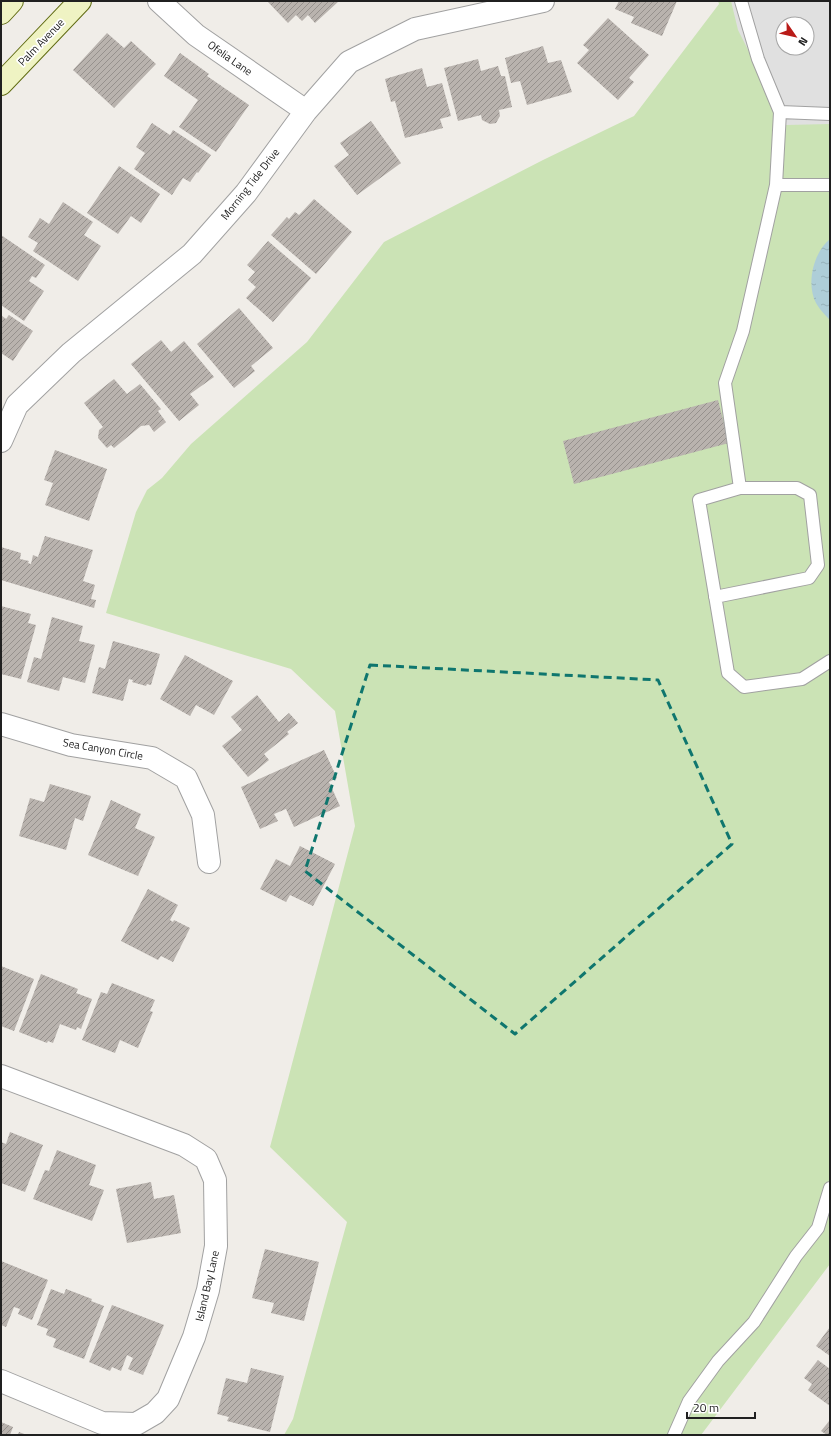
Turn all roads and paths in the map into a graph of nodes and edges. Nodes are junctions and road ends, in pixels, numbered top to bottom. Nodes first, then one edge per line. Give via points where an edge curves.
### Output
1 (12, 1) edge
2 (80, 1) edge
3 (159, 1) edge
4 (543, 1) edge
5 (741, 1) edge
6 (1, 12) edge
7 (1, 84) edge
8 (306, 111) junction
9 (780, 112) junction
10 (830, 114) edge
11 (776, 185) junction
12 (830, 185) edge
13 (1, 441) edge
14 (740, 488) junction
15 (715, 597) junction
16 (830, 661) edge
17 (1, 724) edge
18 (209, 862) dead end
19 (1, 1076) edge
20 (830, 1188) edge
21 (1, 1381) edge
22 (674, 1435) edge

1 - 6 street
2 - 7 street, Palm Avenue
3 - 8 street, Ofelia Lane via 196,35
4 - 8 street, Morning Tide Drive via 415,29 349,62
5 - 9 lane via 758,59
8 - 13 street, Morning Tide Drive via 246,193 192,254 71,353 17,405
9 - 10 lane
9 - 11 lane
11 - 12 lane
11 - 14 lane via 743,331 725,383
14 - 15 lane via 698,500
14 - 15 lane via 797,488 810,495 818,565 809,578
15 - 16 lane via 728,672 744,687 802,679
17 - 18 street, Sea Canyon Circle via 71,745 152,758 186,778 203,815
19 - 21 street, Island Bay Lane via 184,1145 206,1160 215,1180 216,1246 208,1290 194,1337 168,1399 155,1414 136,1424 102,1423
20 - 22 lane via 818,1228 796,1256 754,1322 718,1361 690,1401

